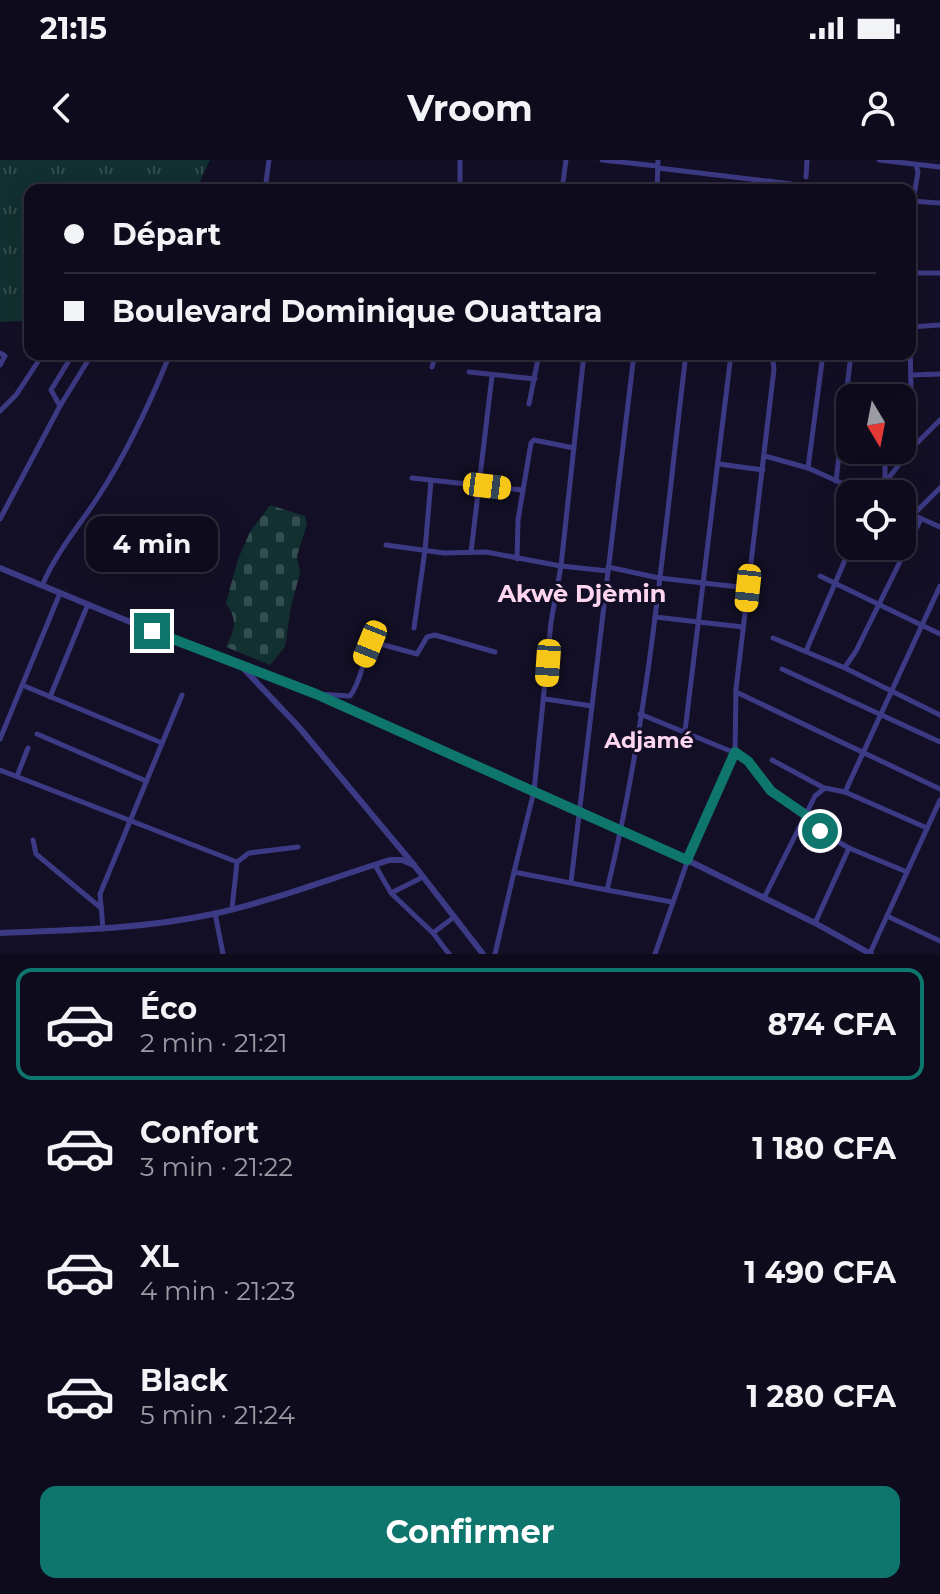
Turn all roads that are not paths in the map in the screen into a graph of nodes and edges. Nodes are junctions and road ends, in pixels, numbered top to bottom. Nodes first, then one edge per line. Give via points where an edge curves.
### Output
1 (269, 160) edge
2 (460, 160) edge
3 (566, 160) edge
4 (602, 160) edge
5 (807, 160) edge
6 (879, 160) edge
7 (915, 164) junction
8 (658, 165) edge
9 (940, 167) edge
10 (806, 177) dead end
11 (769, 181) junction
12 (266, 184) edge
13 (460, 184) edge
14 (563, 184) edge
15 (768, 184) edge
16 (792, 184) dead end
17 (916, 184) edge
18 (916, 202) edge
19 (940, 203) edge
20 (916, 273) edge
21 (940, 273) edge
22 (940, 325) edge
23 (916, 327) edge
24 (0, 353) edge
25 (39, 360) edge
26 (69, 360) edge
27 (88, 360) edge
28 (167, 360) edge
29 (434, 360) edge
30 (538, 360) edge
31 (583, 360) edge
32 (633, 360) edge
33 (685, 360) edge
34 (730, 360) edge
35 (772, 360) edge
36 (822, 360) edge
37 (850, 360) edge
38 (911, 360) edge
39 (0, 365) edge
40 (432, 367) dead end
41 (469, 372) dead end
42 (940, 374) edge
43 (912, 375) junction
44 (492, 376) junction
45 (535, 379) junction
46 (912, 384) edge
47 (529, 404) dead end
48 (60, 406) junction
49 (0, 411) edge
50 (940, 420) edge
51 (916, 444) edge
52 (574, 448) junction
53 (765, 456) junction
54 (719, 464) junction
55 (885, 464) edge
56 (898, 464) edge
57 (808, 468) junction
58 (763, 470) junction
59 (412, 478) dead end
60 (836, 480) edge
61 (885, 480) joint
62 (431, 481) junction
63 (836, 481) edge
64 (477, 484) junction
65 (940, 488) edge
66 (522, 490) junction
67 (916, 512) edge
68 (916, 516) edge
69 (0, 519) edge
70 (921, 519) junction
71 (940, 527) edge
72 (386, 545) dead end
73 (425, 550) junction
74 (471, 552) junction
75 (517, 559) junction
76 (845, 560) edge
77 (561, 566) junction
78 (0, 568) edge
79 (608, 569) junction
80 (820, 576) dead end
81 (659, 578) junction
82 (834, 583) junction
83 (703, 584) junction
84 (42, 586) junction
85 (940, 586) edge
86 (748, 588) junction
87 (60, 593) junction
88 (88, 604) junction
89 (878, 604) junction
90 (655, 617) junction
91 (699, 623) junction
92 (923, 626) junction
93 (743, 627) junction
94 (414, 628) dead end
95 (940, 634) edge
96 (773, 638) dead end
97 (495, 652) dead end
98 (806, 652) junction
99 (241, 665) junction
100 (845, 668) junction
101 (782, 669) dead end
102 (22, 685) junction
103 (892, 690) junction
104 (736, 692) junction
105 (316, 694) junction
106 (182, 695) dead end
107 (50, 697) junction
108 (545, 698) junction
109 (592, 706) junction
110 (640, 714) junction
111 (883, 715) junction
112 (940, 715) edge
113 (685, 731) junction
114 (37, 734) dead end
115 (0, 739) edge
116 (940, 742) edge
117 (162, 743) junction
118 (28, 748) dead end
119 (735, 752) junction
120 (864, 755) junction
121 (772, 760) dead end
122 (0, 770) edge
123 (17, 776) junction
124 (146, 781) junction
125 (825, 788) junction
126 (940, 789) edge
127 (534, 791) junction
128 (845, 792) junction
129 (940, 800) edge
130 (580, 813) junction
131 (806, 815) junction
132 (129, 821) junction
133 (927, 828) junction
134 (621, 832) junction
135 (33, 840) dead end
136 (298, 847) dead end
137 (849, 848) junction
138 (687, 860) junction
139 (237, 862) junction
140 (375, 865) junction
141 (414, 865) junction
142 (514, 872) junction
143 (907, 872) junction
144 (423, 877) junction
145 (571, 882) junction
146 (607, 890) junction
147 (391, 893) junction
148 (764, 898) junction
149 (672, 902) junction
150 (102, 909) junction
151 (232, 909) junction
152 (215, 913) junction
153 (887, 916) junction
154 (454, 917) junction
155 (815, 923) junction
156 (103, 929) junction
157 (0, 933) edge
158 (433, 933) junction
159 (940, 941) edge
160 (223, 954) edge
161 (449, 954) edge
162 (483, 954) edge
163 (495, 954) edge
164 (655, 954) edge
165 (871, 954) edge

1 - 12 street
2 - 13 street
3 - 14 street
4 - 8 street
5 - 10 street
6 - 7 street
7 - 9 street
7 - 17 street
8 - 11 street
11 - 15 street
11 - 16 street
18 - 19 street
20 - 21 street
22 - 23 street
24 - 39 street via 5,356
25 - 49 street
26 - 48 street via 51,390
27 - 48 street
28 - 84 street via 99,497
29 - 40 street
30 - 45 street
31 - 52 street
32 - 79 street
33 - 81 street
34 - 54 street
35 - 53 street
36 - 57 street
37 - 60 street
38 - 43 street
41 - 44 street
42 - 43 street
43 - 46 street
44 - 45 street
44 - 64 street
45 - 47 street
48 - 69 street
50 - 51 street
52 - 66 street via 534,440
52 - 77 street
53 - 57 street
53 - 58 street
54 - 58 street
54 - 83 street
55 - 61 street
56 - 61 street
57 - 63 street
58 - 86 street
59 - 62 street
62 - 64 street
62 - 73 street
64 - 66 street
64 - 74 street
65 - 67 street
66 - 75 street
68 - 70 street
70 - 71 street
70 - 89 street
72 - 73 street
73 - 74 street
73 - 94 street
74 - 75 street
75 - 77 street
76 - 82 street
77 - 79 street
77 - 108 street
78 - 84 street
79 - 81 street
79 - 109 street
80 - 82 street
81 - 83 street
81 - 90 street
82 - 89 street
82 - 98 street
83 - 86 street
83 - 91 street
84 - 87 street
85 - 92 street
86 - 93 street
87 - 88 street
87 - 102 street
88 - 99 street
88 - 107 street
89 - 92 street
89 - 100 street
90 - 91 street
90 - 110 street
91 - 93 street
91 - 113 street
92 - 95 street
92 - 103 street
93 - 104 street
96 - 98 street
97 - 105 street via 435,635 427,637 417,654 373,642 350,696
98 - 100 street
99 - 105 street
99 - 141 street
100 - 103 street
101 - 111 street
102 - 107 street
102 - 115 street
103 - 111 street
103 - 112 street
104 - 119 street
104 - 120 street
105 - 127 street
106 - 117 street
107 - 117 street
108 - 109 street
108 - 127 street
109 - 130 street
110 - 113 street
110 - 134 street
111 - 116 street
111 - 120 street
113 - 119 street
114 - 124 street
117 - 124 street
118 - 123 street
119 - 131 street via 771,791
119 - 138 street
120 - 126 street
120 - 128 street
121 - 125 street
122 - 123 street
123 - 132 street
124 - 132 street
125 - 128 street
125 - 131 street
127 - 130 street
127 - 142 street
128 - 133 street
129 - 133 street
130 - 134 street
130 - 145 street
131 - 137 street via 812,827
131 - 148 street
132 - 139 street
132 - 150 street via 100,894
133 - 143 street
134 - 138 street
134 - 146 street
135 - 150 street via 36,854
136 - 139 street via 249,853
137 - 143 street
137 - 155 street
138 - 148 street
138 - 149 street
139 - 151 street
140 - 141 street via 396,859
140 - 147 street
140 - 151 street
141 - 144 street
142 - 145 street
142 - 163 street
143 - 153 street
144 - 147 street
144 - 154 street
145 - 146 street
146 - 149 street
147 - 158 street
148 - 155 street
149 - 164 street
150 - 156 street
151 - 152 street
152 - 156 street
152 - 160 street
153 - 159 street
153 - 165 street
154 - 158 street
154 - 162 street
155 - 165 street
156 - 157 street
158 - 161 street

